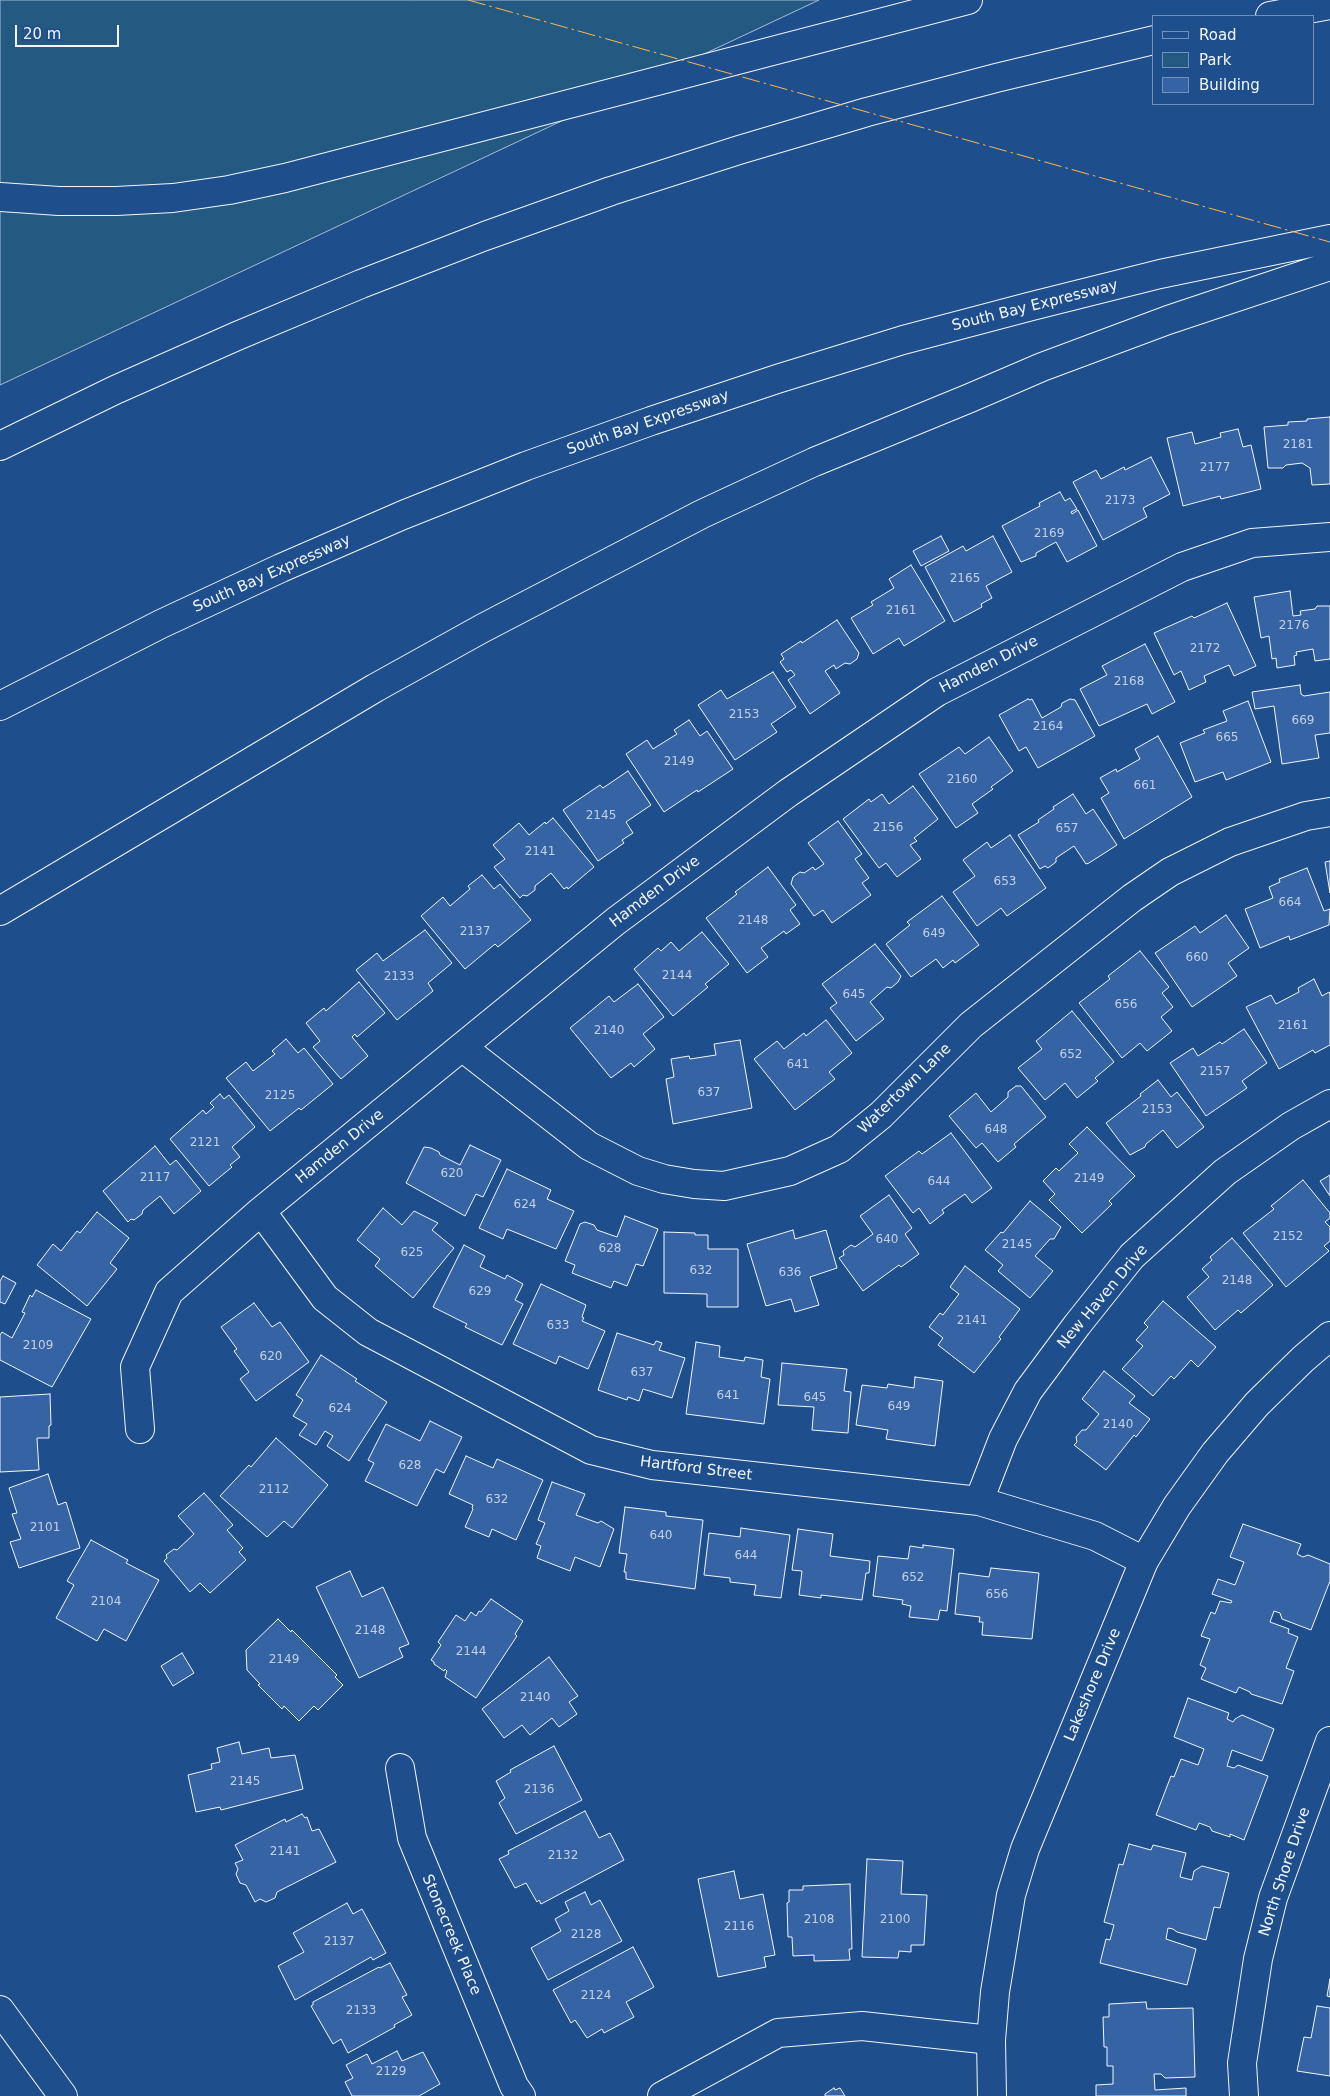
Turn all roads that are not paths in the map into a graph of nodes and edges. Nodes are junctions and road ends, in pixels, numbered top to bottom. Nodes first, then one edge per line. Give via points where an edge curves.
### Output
1 (968, 0) edge
2 (1330, 5) edge
3 (1275, 15) edge
4 (1152, 40) edge
5 (0, 197) edge
6 (1330, 239) edge
7 (1330, 266) edge
8 (0, 446) edge
9 (1330, 537) edge
10 (0, 706) edge
11 (1330, 812) edge
12 (0, 912) edge
13 (462, 1047) junction
14 (1330, 1104) edge
15 (261, 1211) junction
16 (1330, 1336) edge
17 (140, 1429) dead end
18 (979, 1501) junction
19 (1144, 1561) junction
20 (1330, 1741) edge
21 (400, 1768) dead end
22 (0, 2010) edge
23 (991, 2040) junction
24 (63, 2096) edge
25 (521, 2096) edge
26 (662, 2096) edge
27 (992, 2096) edge
28 (1244, 2096) edge

1 - 5 main road via 238,188 173,198 116,201
2 - 3 main road
4 - 8 main road via 867,112 611,191 361,284 115,390
6 - 10 main road, South Bay Expressway via 1160,274 1022,308 903,340 642,424 438,501 281,568 161,624
7 - 12 main road via 1168,320 1042,367 814,462 702,514 508,614 375,688
9 - 13 main road, Hamden Drive via 1252,543 1182,566 937,692 788,792 616,920
11 - 13 main road, Watertown Lane via 1306,816 1230,842 1162,877 971,1025 881,1115 839,1149 790,1171 724,1186 686,1183 638,1171 589,1146
13 - 15 main road, Hamden Drive
14 - 18 main road, New Haven Drive via 1290,1126 1225,1172 1132,1256 1028,1391 1003,1439
15 - 17 main road, Hamden Drive via 169,1292 135,1367
15 - 18 main road, Hartford Street via 325,1298 368,1332 591,1450 652,1465
16 - 19 main road, Lakeshore Drive via 1257,1404 1215,1453 1177,1506
18 - 19 main road, Hartford Street via 1095,1536
19 - 23 main road, Lakeshore Drive via 1025,1849 1001,1943
20 - 28 main road, North Shore Drive via 1273,1898 1258,1959 1242,2063
21 - 25 main road, Stonecreek Place via 412,1838 514,2086
22 - 24 main road
23 - 26 main road via 862,2026 778,2033
23 - 27 main road, Lakeshore Drive

